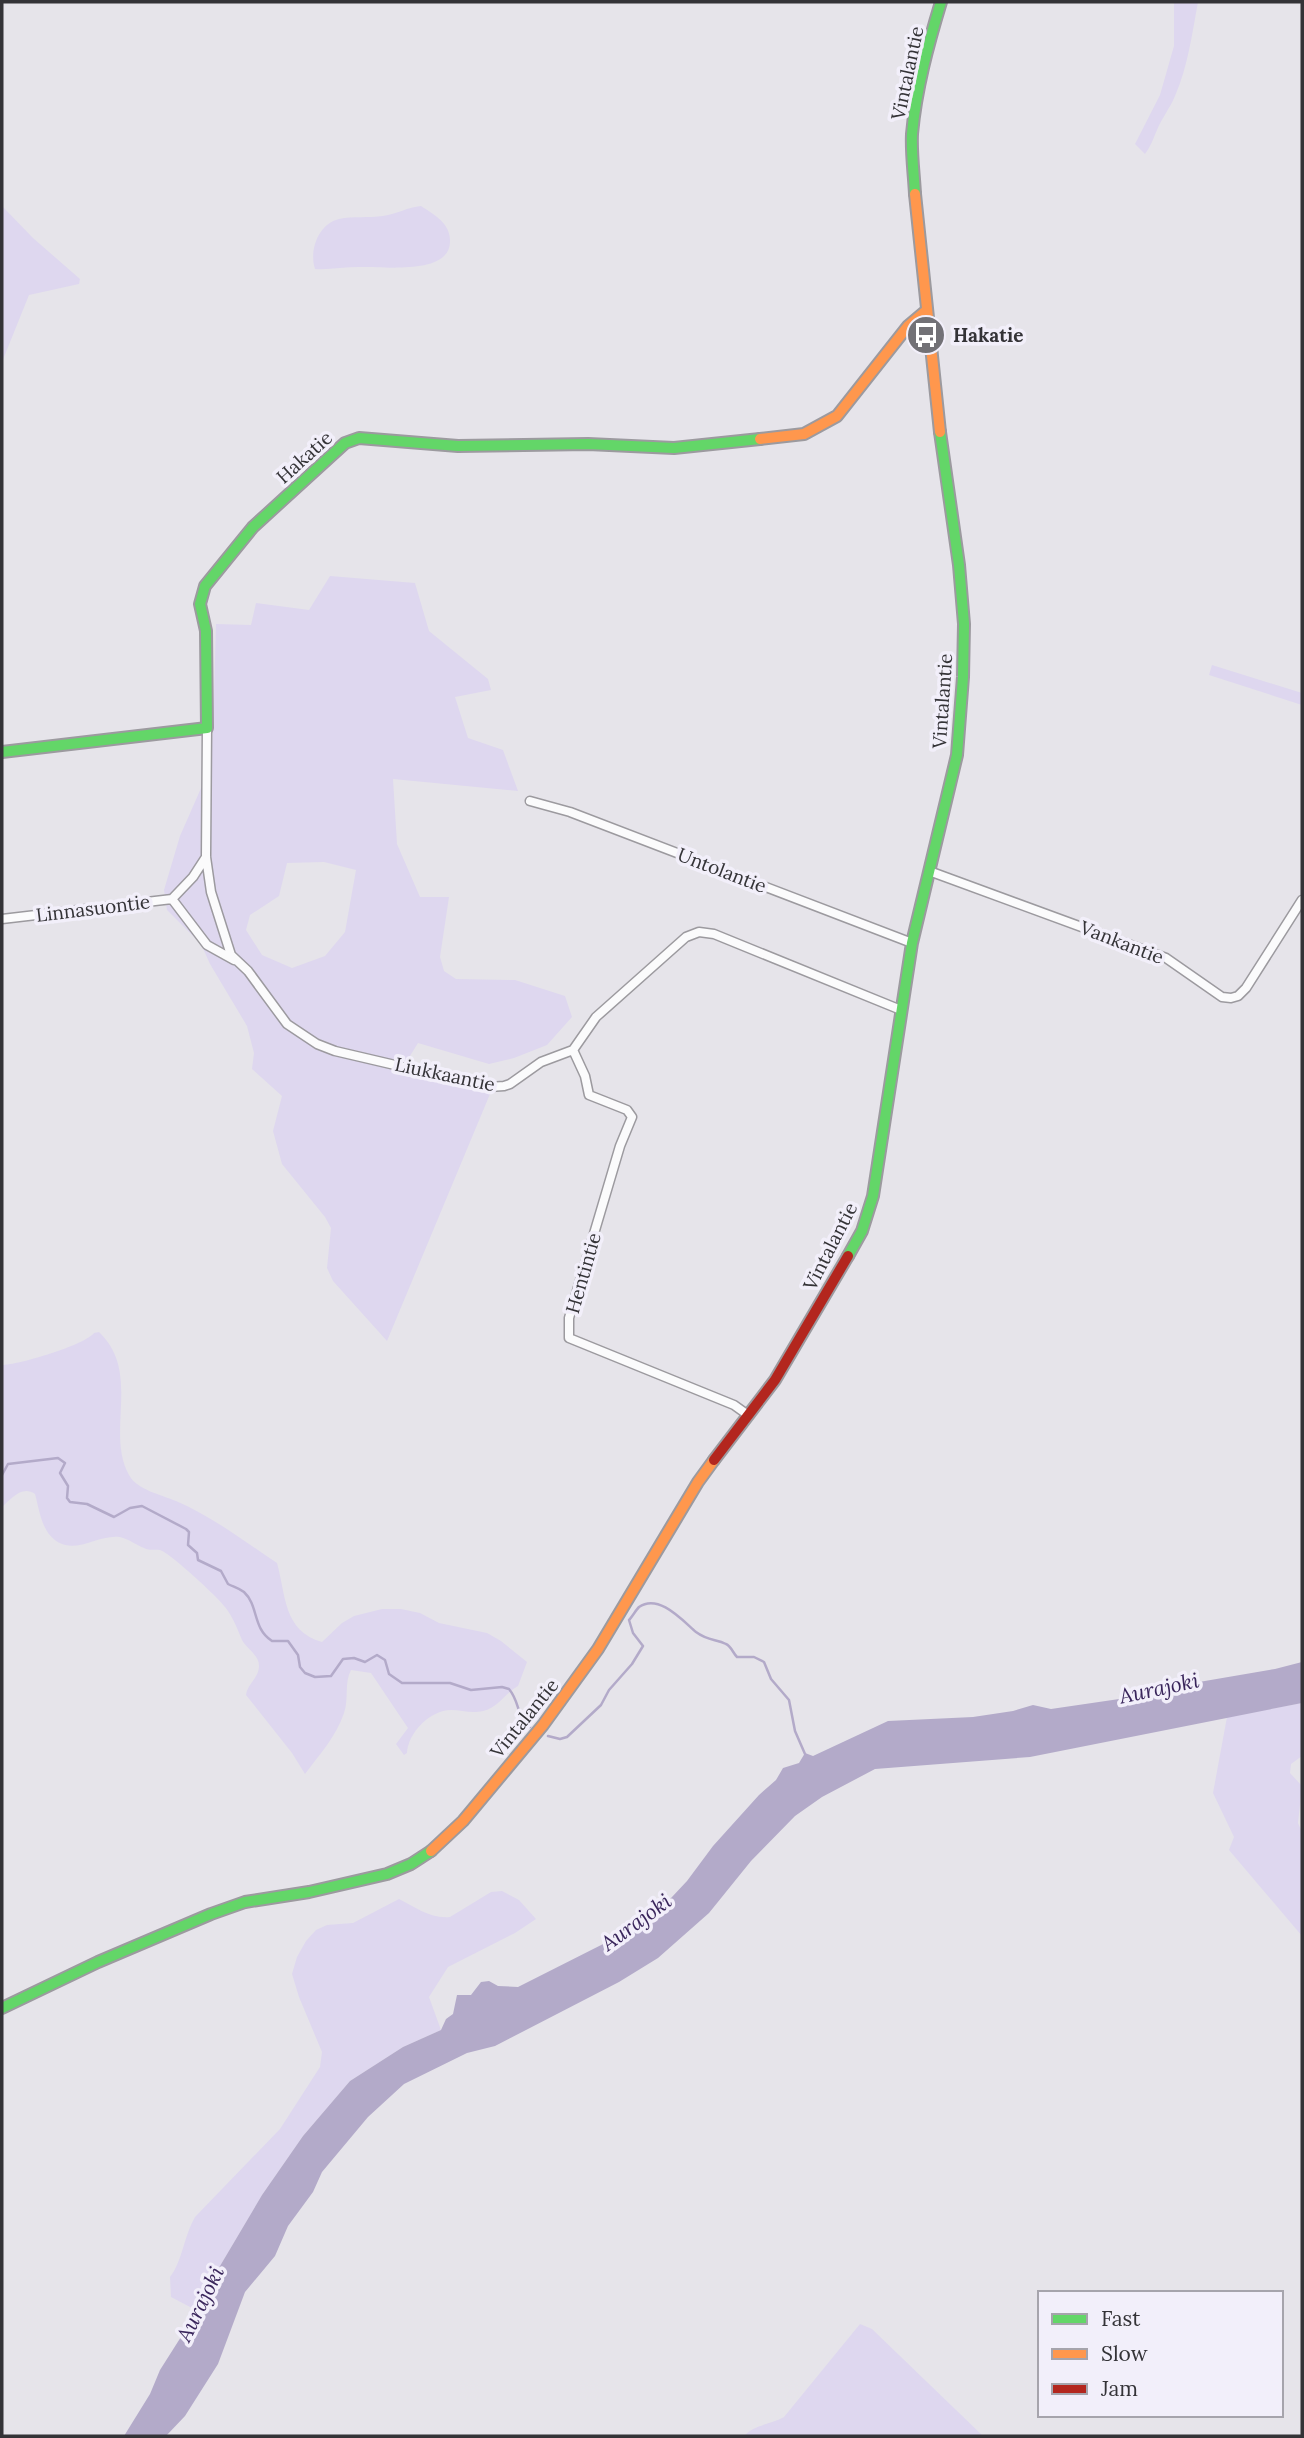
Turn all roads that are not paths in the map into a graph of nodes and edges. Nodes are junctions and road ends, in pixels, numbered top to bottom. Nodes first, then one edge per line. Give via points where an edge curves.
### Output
1 (941, 2) edge
2 (927, 310) junction
3 (206, 728) junction
4 (2, 752) edge
5 (530, 801) dead end
6 (206, 857) junction
7 (929, 871) junction
8 (172, 899) junction
9 (1302, 900) edge
10 (2, 919) edge
11 (912, 943) junction
12 (236, 961) junction
13 (901, 1010) junction
14 (573, 1050) junction
15 (748, 1415) junction
16 (2, 2008) edge

1 - 2 street, Vintalantie via 926,51 912,137
2 - 3 street, Hakatie via 908,326 837,416 804,434 674,448 458,446 359,438 345,443 253,527 205,586 200,604 206,631
2 - 7 street, Vintalantie via 964,624 957,755
3 - 4 street
3 - 6 street, Liukkaantie
5 - 11 street, Untolantie via 570,811
6 - 8 street, Linnasuontie
6 - 12 street, Liukkaantie via 221,930
7 - 9 street, Vankantie via 1166,958 1231,998 1246,988
7 - 11 street, Vintalantie
8 - 10 street, Linnasuontie
8 - 12 street via 207,945
11 - 13 street, Vintalantie
12 - 14 street, Liukkaantie via 287,1024 335,1051 496,1087
13 - 14 street via 714,934 699,932 686,937 596,1017
13 - 15 street, Vintalantie via 873,1196 862,1231 775,1380
14 - 15 street, Hentintie via 589,1094 628,1110 632,1117 569,1318 569,1338 734,1405
15 - 16 street, Vintalantie via 698,1482 569,1691 463,1821 434,1849 387,1874 246,1902 211,1914

